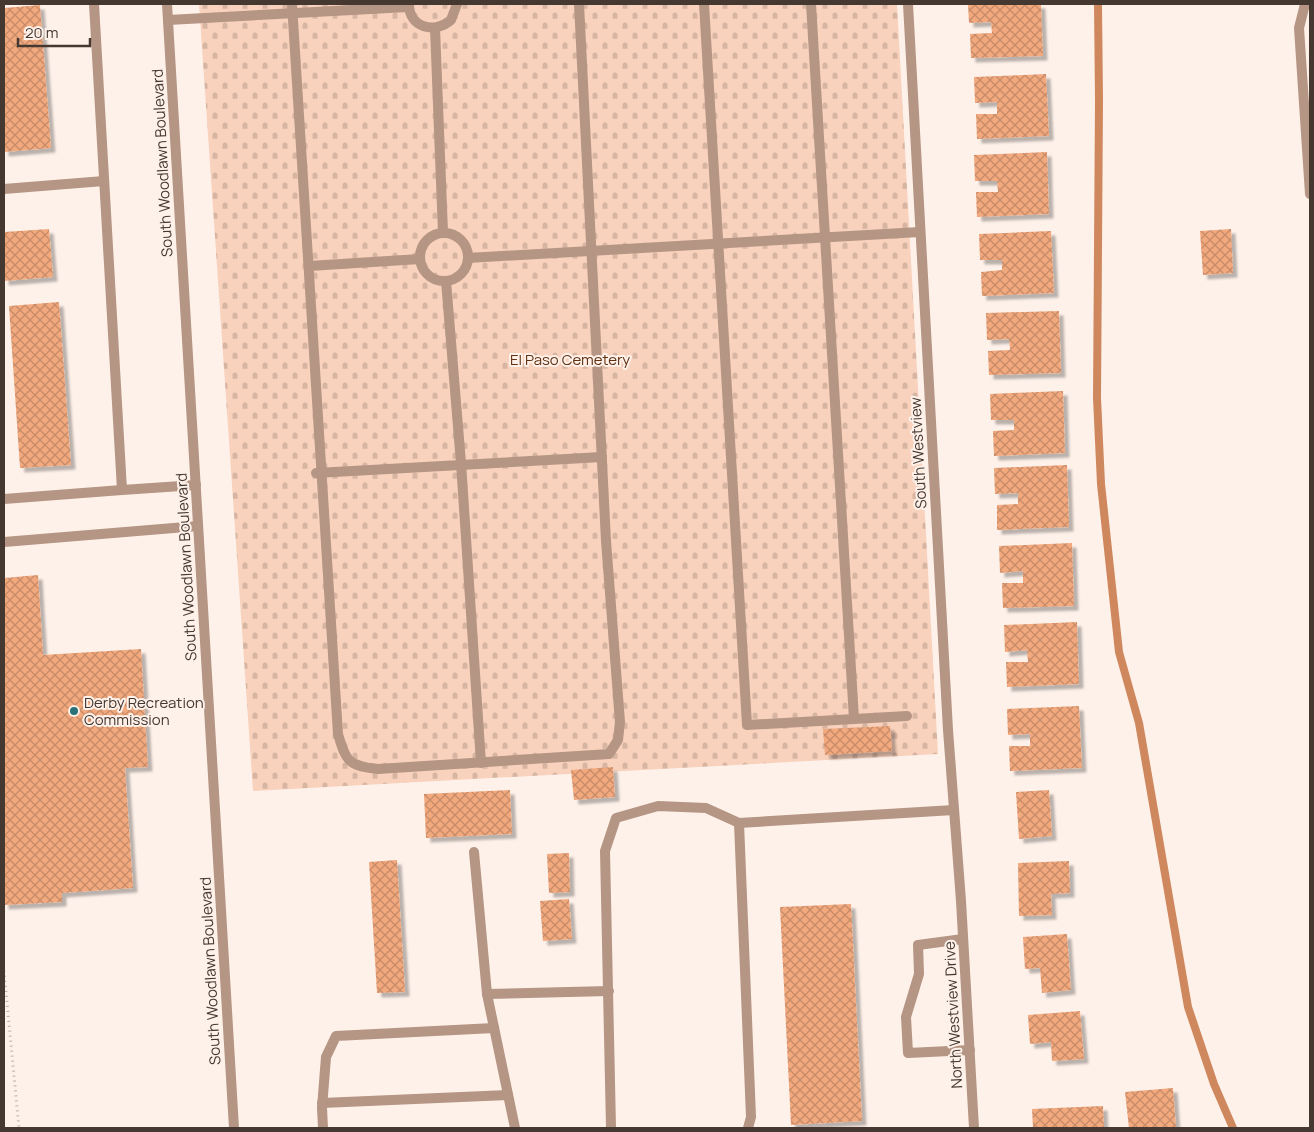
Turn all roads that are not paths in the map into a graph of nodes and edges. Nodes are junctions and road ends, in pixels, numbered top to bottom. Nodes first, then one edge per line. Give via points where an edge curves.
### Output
1 (94, 4) edge
2 (167, 4) edge
3 (457, 4) edge
4 (579, 4) edge
5 (704, 4) edge
6 (812, 4) edge
7 (908, 4) edge
8 (1305, 4) edge
9 (408, 5) edge
10 (293, 8) edge
11 (168, 20) junction
12 (435, 28) junction
13 (104, 180) junction
14 (4, 188) edge
15 (1310, 194) edge
16 (920, 232) junction
17 (443, 233) junction
18 (825, 237) junction
19 (718, 244) junction
20 (592, 251) junction
21 (468, 258) junction
22 (420, 259) junction
23 (309, 266) junction
24 (446, 281) junction
25 (602, 457) junction
26 (461, 464) junction
27 (319, 473) junction
28 (196, 485) junction
29 (122, 490) junction
30 (4, 499) edge
31 (198, 526) junction
32 (4, 542) edge
33 (907, 716) dead end
34 (854, 719) junction
35 (481, 763) junction
36 (954, 810) junction
37 (739, 823) junction
38 (474, 852) dead end
39 (961, 901) joint
40 (963, 940) junction
41 (609, 991) junction
42 (487, 994) junction
43 (494, 1028) junction
44 (970, 1050) junction
45 (508, 1095) junction
46 (322, 1103) junction
47 (234, 1128) edge
48 (323, 1128) edge
49 (516, 1128) edge
50 (611, 1128) edge
51 (748, 1128) edge
52 (974, 1128) edge

1 - 13 street
2 - 11 street, South Woodlawn Boulevard
3 - 12 street via 451,20
4 - 20 street
5 - 19 street
6 - 18 street
7 - 16 street, South Westview
8 - 15 street via 1299,28
9 - 10 street
9 - 12 street via 415,21
10 - 11 street
10 - 23 street
11 - 28 street, South Woodlawn Boulevard
12 - 17 street
13 - 14 street
13 - 29 street
16 - 18 street
16 - 36 street, South Westview
17 - 21 street via 451,234 464,243
17 - 22 street via 423,244
18 - 19 street
18 - 34 street
19 - 20 street
19 - 34 street via 747,725
20 - 21 street
20 - 25 street
21 - 24 street via 463,273
22 - 23 street
22 - 24 street via 427,274 433,279
23 - 27 street
24 - 26 street
25 - 26 street
25 - 35 street via 620,722 618,740 609,754
26 - 27 street
26 - 35 street
27 - 35 street via 338,734 344,757 356,766 378,769
28 - 29 street
28 - 31 street, South Woodlawn Boulevard
29 - 30 street
31 - 32 street
31 - 47 street, South Woodlawn Boulevard
33 - 34 street
36 - 37 street
36 - 39 street, South Westview
37 - 41 street via 706,808 658,806 616,818 605,851
37 - 51 street via 751,1117
38 - 42 street
39 - 40 street, North Westview Drive
40 - 44 street, North Westview Drive
40 - 44 street via 918,945 919,974 906,1017 908,1053
41 - 42 street
41 - 50 street
42 - 43 street
43 - 45 street
43 - 46 street via 336,1036 326,1057
44 - 52 street, North Westview Drive
45 - 46 street
45 - 49 street
46 - 48 street

